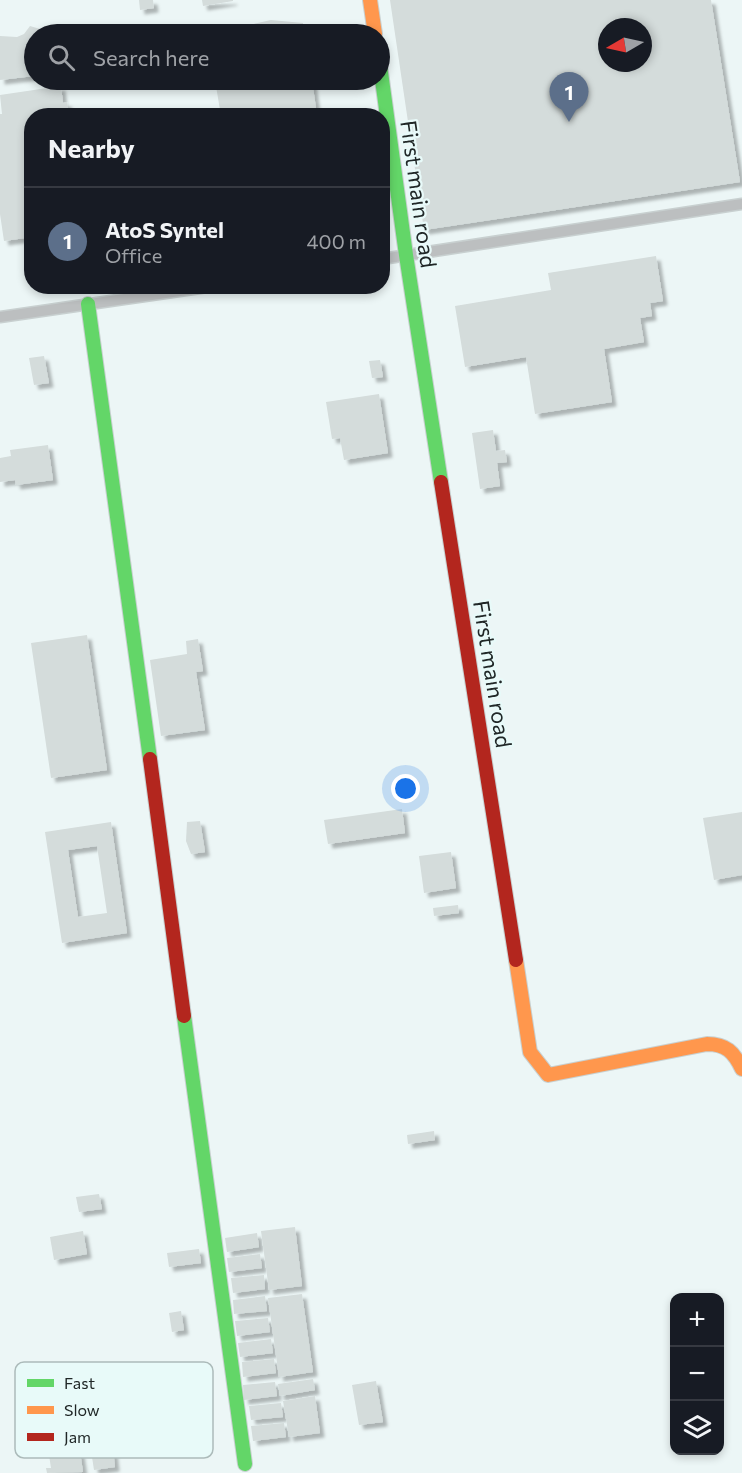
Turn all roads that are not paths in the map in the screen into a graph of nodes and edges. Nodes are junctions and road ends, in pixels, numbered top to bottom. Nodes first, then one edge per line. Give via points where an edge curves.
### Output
1 (370, 0) edge
2 (374, 24) edge
3 (383, 90) edge
4 (385, 108) edge
5 (390, 156) edge
6 (742, 204) edge
7 (401, 256) junction
8 (390, 258) edge
9 (158, 294) edge
10 (88, 304) junction
11 (0, 317) edge
12 (742, 1070) edge
13 (244, 1464) dead end

1 - 2 street
3 - 4 street, First main road
5 - 7 street, First main road
6 - 7 street
7 - 8 street
7 - 12 street, First main road via 530,1052 548,1075 718,1044 735,1054
9 - 10 street
10 - 11 street
10 - 13 street

